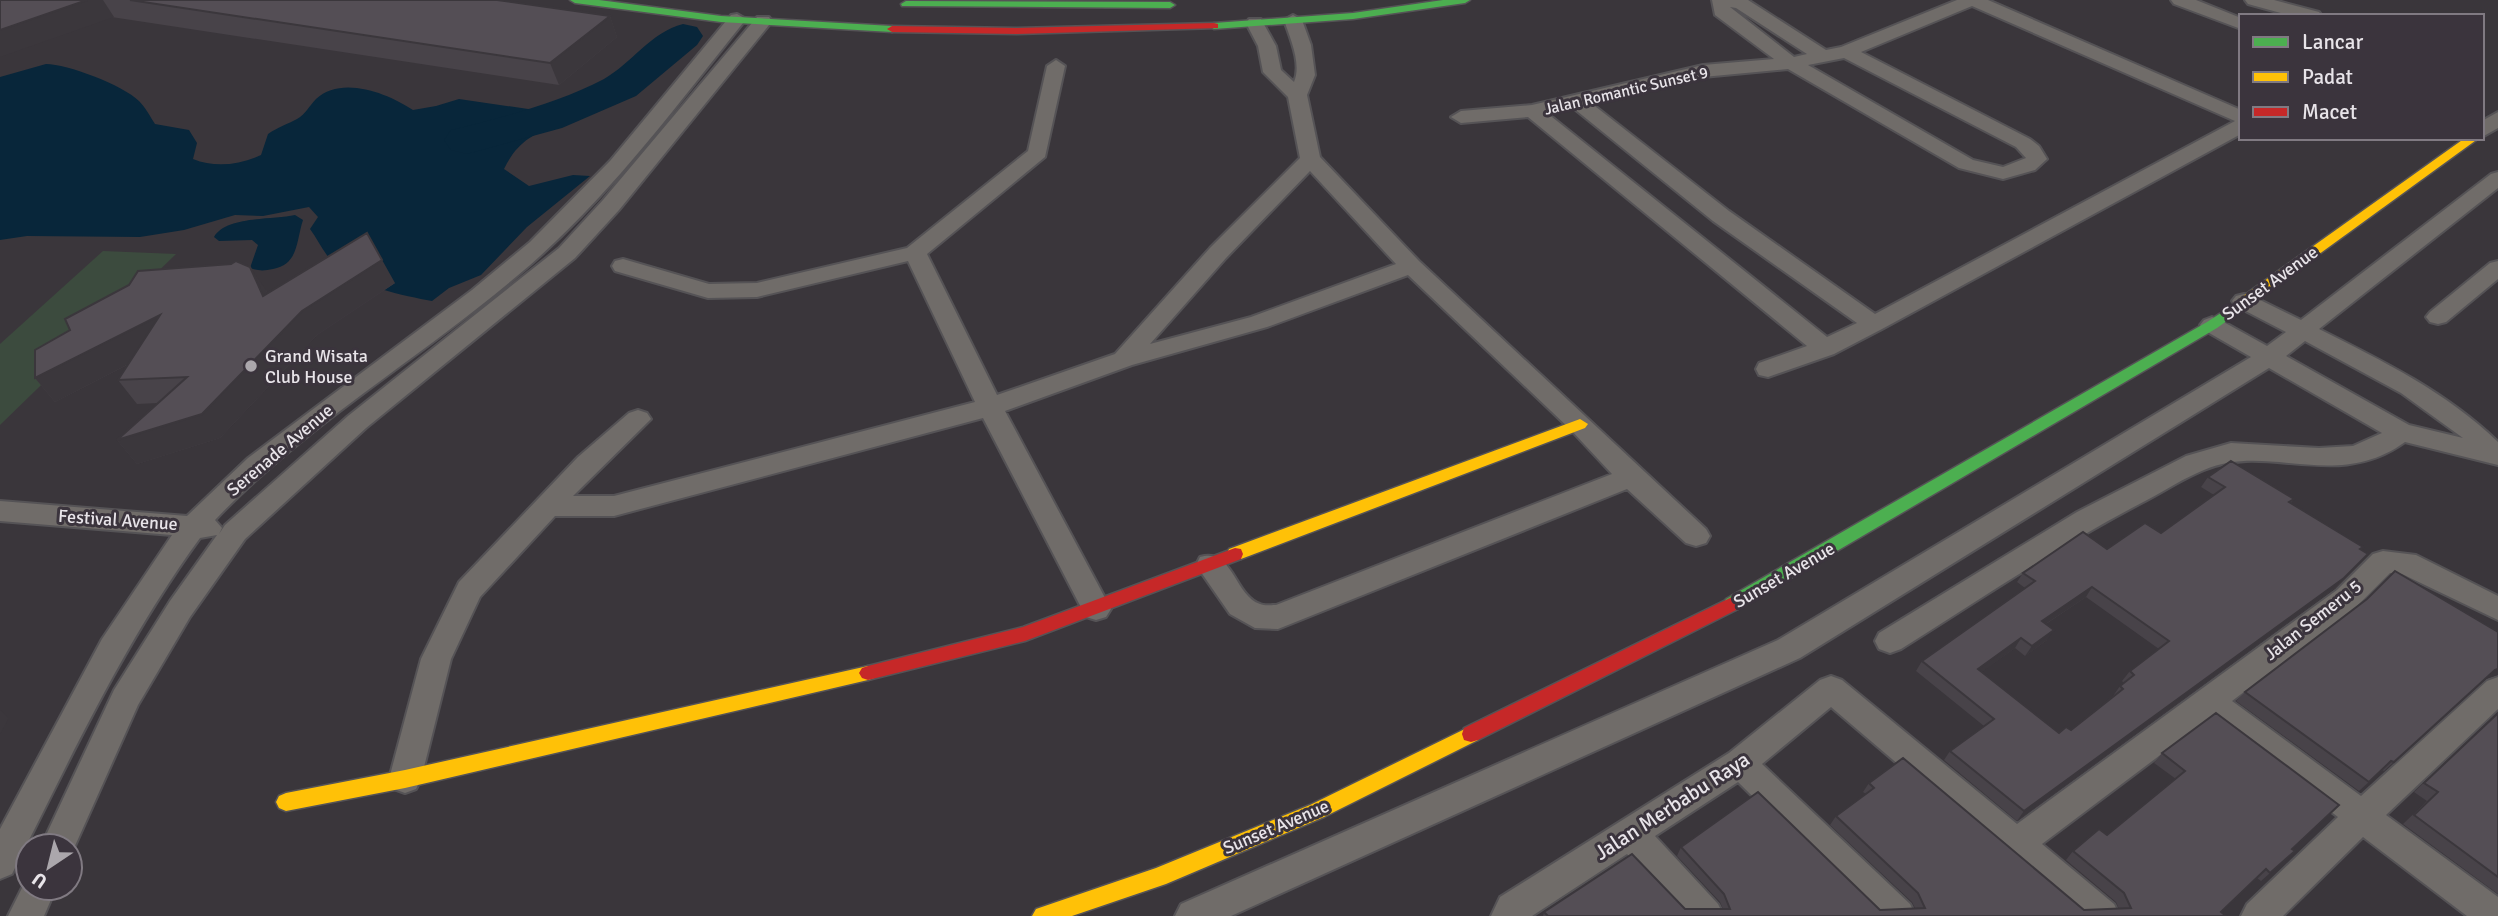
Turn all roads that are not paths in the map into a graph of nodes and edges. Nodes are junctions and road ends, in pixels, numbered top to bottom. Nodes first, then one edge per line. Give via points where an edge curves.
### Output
1 (575, 0) edge
2 (1465, 0) edge
3 (1722, 0) edge
4 (1973, 0) edge
5 (2180, 0) edge
6 (2254, 0) edge
7 (883, 3) dead end
8 (1428, 3) edge
9 (1189, 5) dead end
10 (2306, 14) edge
11 (737, 19) junction
12 (1293, 20) junction
13 (763, 21) junction
14 (1255, 23) junction
15 (1772, 23) junction
16 (2239, 23) edge
17 (1744, 30) junction
18 (1846, 52) junction
19 (1822, 56) junction
20 (1791, 63) junction
21 (1056, 66) dead end
22 (1297, 94) junction
23 (1575, 100) junction
24 (1532, 111) junction
25 (2239, 116) edge
26 (1461, 117) dead end
27 (2498, 118) edge
28 (2239, 126) edge
29 (2484, 129) edge
30 (2470, 140) edge
31 (1310, 159) junction
32 (2498, 178) edge
33 (915, 253) junction
34 (623, 266) dead end
35 (1411, 266) junction
36 (2498, 268) edge
37 (2244, 301) junction
38 (2438, 317) dead end
39 (1874, 324) junction
40 (2212, 325) junction
41 (2302, 332) junction
42 (1825, 348) junction
43 (2269, 357) junction
44 (1122, 360) junction
45 (1768, 369) dead end
46 (990, 407) junction
47 (638, 419) dead end
48 (1580, 424) junction
49 (2401, 432) junction
50 (2498, 456) edge
51 (1631, 477) junction
52 (546, 506) junction
53 (0, 511) edge
54 (194, 526) junction
55 (235, 532) junction
56 (1696, 536) dead end
57 (1210, 565) junction
58 (2498, 609) edge
59 (1096, 610) junction
60 (1890, 641) dead end
61 (2498, 690) edge
62 (2207, 701) junction
63 (1740, 763) junction
64 (405, 779) junction
65 (286, 803) dead end
66 (2361, 816) junction
67 (64, 832) edge
68 (1631, 834) junction
69 (2016, 844) junction
70 (0, 863) edge
71 (1043, 916) edge
72 (1193, 916) edge
73 (1510, 916) edge
74 (1706, 916) edge
75 (1898, 916) edge
76 (2102, 916) edge
77 (2259, 916) edge
78 (2496, 916) edge

1 - 11 street
2 - 8 street
3 - 15 street via 1742,4
3 - 17 street via 1721,11
4 - 18 street
4 - 25 street
5 - 16 street
6 - 10 street
7 - 9 street
8 - 12 street
11 - 13 street
11 - 54 street, Serenade Avenue via 591,193 538,246 259,464
12 - 14 street
12 - 22 street via 1306,75
13 - 14 street via 1062,32
13 - 55 street, Serenade Avenue via 566,253 358,422
14 - 22 street via 1267,46 1272,72
15 - 17 street
15 - 19 street
17 - 20 street
18 - 19 street, Jalan Romantic Sunset 9
18 - 20 street via 2023,142 2037,159 2003,173 1966,164
19 - 20 street, Jalan Romantic Sunset 9
20 - 23 street, Jalan Romantic Sunset 9 via 1703,71
21 - 33 street via 1038,153
22 - 31 street
23 - 24 street, Jalan Romantic Sunset 9
23 - 39 street via 1721,216
24 - 26 street, Jalan Romantic Sunset 9
24 - 42 street
27 - 29 street
28 - 39 street
30 - 37 street, Sunset Avenue
31 - 35 street
31 - 44 street
32 - 41 street
33 - 34 street via 757,290 708,291
33 - 46 street
35 - 44 street via 1259,322
35 - 48 street
36 - 38 street
37 - 40 street, Sunset Avenue
37 - 41 street
39 - 42 street
40 - 43 street
40 - 71 street, Sunset Avenue via 1739,601 1317,811 1159,877
41 - 43 street
41 - 50 street via 2431,401
42 - 45 street
43 - 49 street
43 - 72 street via 1789,649
44 - 46 street
46 - 52 street via 614,506
46 - 59 street
47 - 52 street
48 - 51 street
48 - 57 street
49 - 50 street
49 - 60 street via 2355,455 2231,452 2195,463 2087,519
51 - 56 street
51 - 57 street via 1278,617 1255,616 1240,606
52 - 64 street via 469,590 436,659
53 - 54 street, Festival Avenue
54 - 55 street, Festival Avenue
54 - 70 street, Serenade Avenue via 93,685
55 - 67 street, Serenade Avenue via 180,609 125,699
57 - 59 street
58 - 62 street, Jalan Semeru 5 via 2406,563 2383,562 2347,597
59 - 64 street via 938,657
61 - 66 street
62 - 66 street
62 - 69 street
63 - 68 street, Jalan Merbabu Raya
63 - 69 street, Jalan Merbabu Raya via 1831,689
63 - 75 street
64 - 65 street
66 - 77 street
66 - 78 street
68 - 73 street, Jalan Merbabu Raya via 1512,909
68 - 74 street
69 - 76 street

